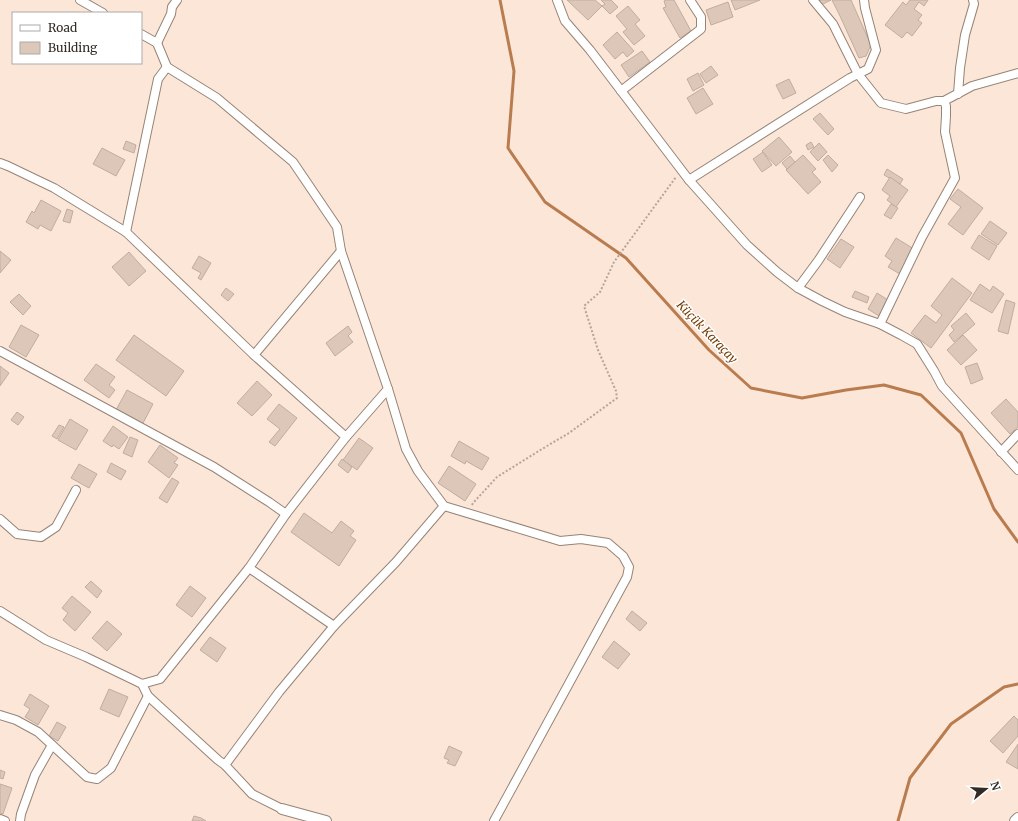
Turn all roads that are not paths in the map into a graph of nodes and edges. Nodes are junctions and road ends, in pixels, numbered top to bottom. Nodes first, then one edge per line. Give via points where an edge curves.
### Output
1 (80, 0) edge
2 (178, 0) edge
3 (557, 0) edge
4 (690, 0) edge
5 (814, 0) edge
6 (864, 0) edge
7 (973, 0) edge
8 (101, 12) edge
9 (142, 35) edge
10 (157, 43) junction
11 (167, 67) junction
12 (1018, 73) edge
13 (858, 74) junction
14 (621, 91) junction
15 (958, 94) junction
16 (944, 102) junction
17 (0, 163) edge
18 (689, 180) junction
19 (860, 197) dead end
20 (126, 232) junction
21 (340, 251) junction
22 (798, 288) junction
23 (880, 324) junction
24 (0, 351) edge
25 (254, 355) junction
26 (388, 389) junction
27 (1018, 434) edge
28 (346, 437) junction
29 (1001, 452) junction
30 (1018, 470) edge
31 (76, 490) dead end
32 (444, 506) junction
33 (286, 514) junction
34 (0, 519) edge
35 (249, 568) junction
36 (0, 612) edge
37 (334, 626) junction
38 (142, 684) junction
39 (148, 696) junction
40 (0, 715) edge
41 (52, 745) junction
42 (225, 764) junction
43 (282, 809) joint
44 (1018, 818) edge
45 (0, 819) edge
46 (5, 821) edge
47 (20, 821) edge
48 (326, 821) edge
49 (494, 821) edge
50 (1015, 821) edge

1 - 8 street
2 - 10 street via 172,7
3 - 14 street via 565,21
4 - 14 street via 701,17 701,29
5 - 13 street via 833,24
6 - 13 street via 876,50 868,69
7 - 15 street via 965,35
9 - 10 street
10 - 11 street
11 - 20 street via 158,79
11 - 21 street via 217,98 293,162 337,226
12 - 15 street via 972,86
13 - 16 street via 881,103 906,109 936,101
13 - 18 street
14 - 18 street
15 - 16 street
16 - 23 street via 945,132 955,178 922,237
17 - 20 street via 54,188
18 - 22 street via 747,245
19 - 22 street
20 - 25 street
21 - 25 street
21 - 26 street
22 - 23 street via 845,312
23 - 29 street via 917,344 942,386
24 - 33 street via 214,467
25 - 28 street
26 - 28 street
26 - 32 street via 406,449 418,471
27 - 29 street
28 - 33 street
29 - 30 street
31 - 34 street via 56,527 41,537 17,534
32 - 37 street via 396,562
32 - 49 street via 560,541 580,539 608,543 623,556 628,567 626,577
33 - 35 street
35 - 37 street
35 - 38 street via 160,679
36 - 38 street via 46,640
37 - 42 street via 279,692
38 - 39 street
39 - 41 street via 111,768 97,779 87,776
39 - 42 street
40 - 41 street via 38,732
41 - 47 street via 35,775
42 - 43 street via 252,794
43 - 48 street
44 - 50 street
45 - 46 street

